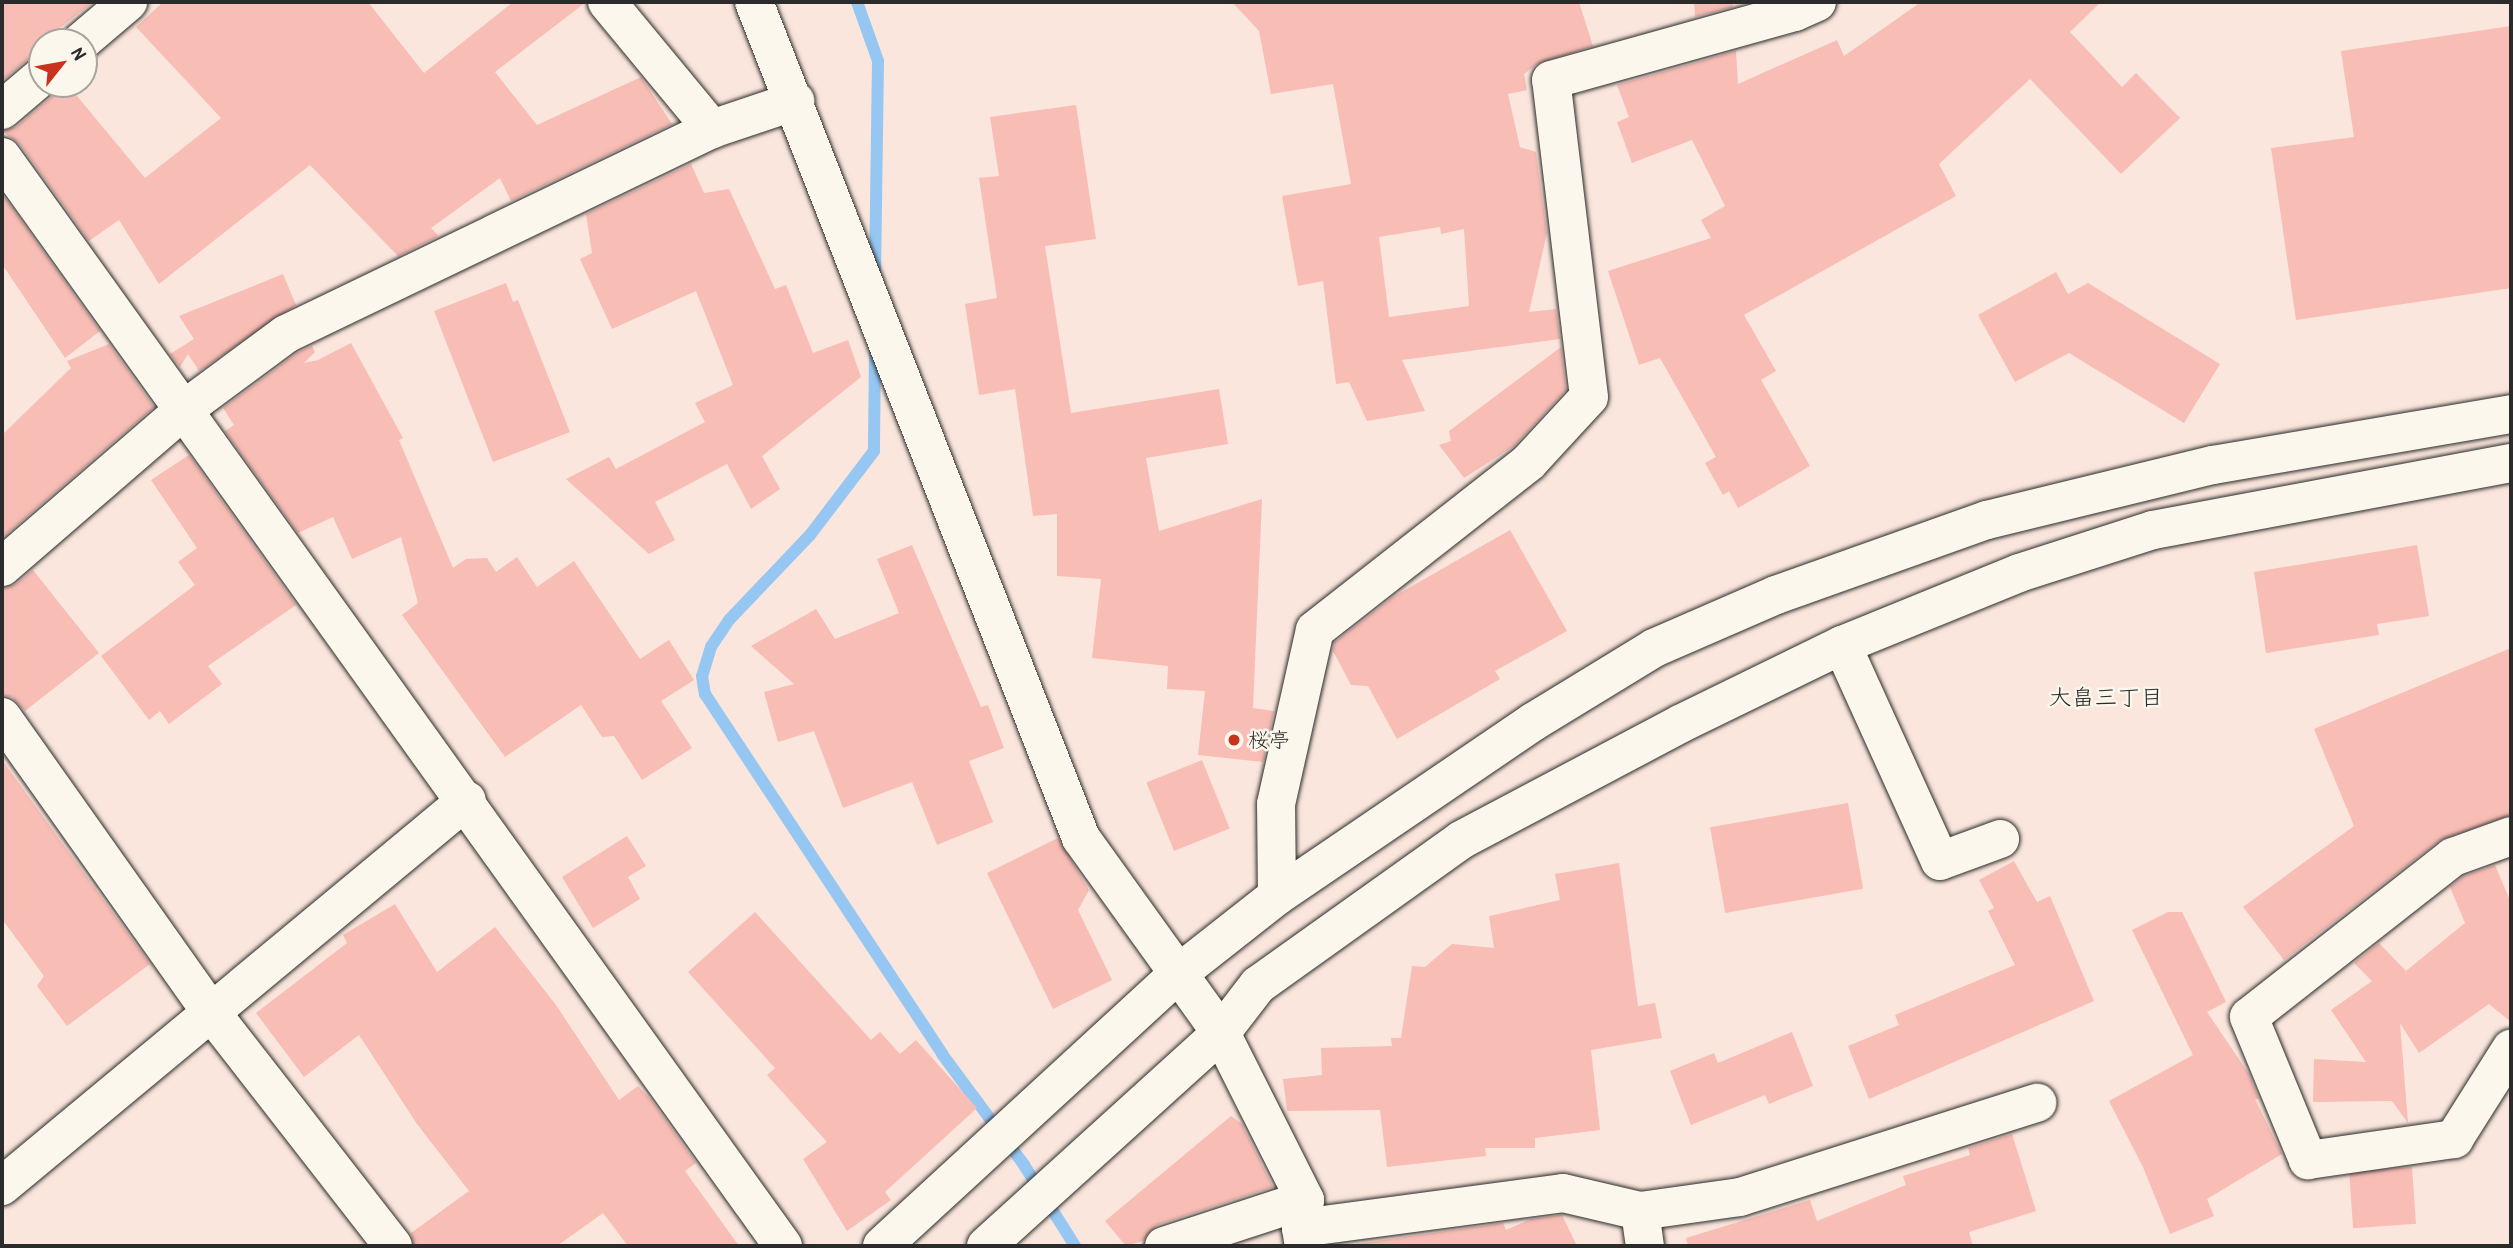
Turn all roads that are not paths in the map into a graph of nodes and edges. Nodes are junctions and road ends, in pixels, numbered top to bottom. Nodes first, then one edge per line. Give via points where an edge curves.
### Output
1 (128, 2) edge
2 (607, 2) edge
3 (754, 2) edge
4 (1817, 2) edge
5 (97, 28) edge
6 (28, 88) edge
7 (795, 101) junction
8 (2, 110) edge
9 (712, 129) junction
10 (2, 157) edge
11 (186, 408) junction
12 (2511, 414) edge
13 (2511, 463) edge
14 (2, 567) edge
15 (1842, 645) junction
16 (2, 718) edge
17 (467, 800) junction
18 (2511, 836) edge
19 (2000, 839) dead end
20 (1277, 896) junction
21 (1179, 973) junction
22 (211, 1013) junction
23 (1221, 1033) junction
24 (2511, 1049) edge
25 (2038, 1103) dead end
26 (2, 1186) edge
27 (1303, 1225) edge
28 (1643, 1229) edge
29 (393, 1246) edge
30 (783, 1246) edge
31 (882, 1246) edge
32 (986, 1246) edge
33 (1164, 1246) edge

1 - 5 street
2 - 9 street
3 - 7 street
4 - 20 street via 1551,80 1589,397 1529,462 1315,630 1276,804
6 - 8 street
7 - 9 street
7 - 21 street via 1081,838
9 - 11 street via 286,334
10 - 11 street
11 - 14 street
11 - 17 street
12 - 20 street via 2213,465 1987,520 1776,595 1643,655 1532,722
13 - 15 street via 2153,530 2019,573
15 - 19 street via 1940,861
15 - 23 street via 1461,840 1258,985
16 - 22 street
17 - 22 street
17 - 30 street
18 - 24 street via 2454,857 2249,1017 2308,1160 2454,1139
20 - 21 street
21 - 23 street
21 - 31 street
22 - 26 street
22 - 29 street
23 - 27 street
23 - 32 street
25 - 28 street
27 - 28 street via 1563,1193
27 - 33 street

